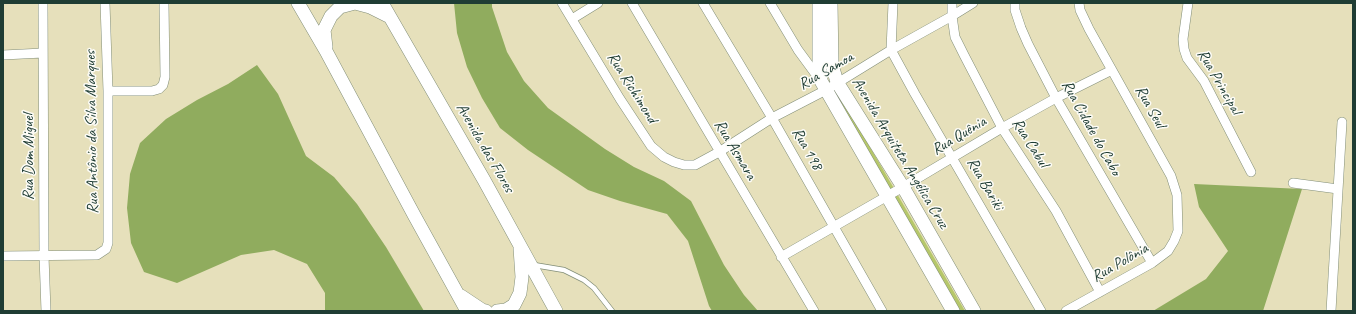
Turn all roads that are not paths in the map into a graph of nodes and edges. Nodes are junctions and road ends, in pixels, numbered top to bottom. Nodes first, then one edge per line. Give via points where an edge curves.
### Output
1 (43, 3) edge
2 (105, 3) edge
3 (164, 3) edge
4 (298, 3) edge
5 (382, 3) edge
6 (562, 3) edge
7 (598, 3) edge
8 (632, 3) edge
9 (703, 3) edge
10 (770, 3) edge
11 (819, 3) edge
12 (831, 3) edge
13 (893, 3) edge
14 (952, 3) edge
15 (973, 3) edge
16 (1015, 3) edge
17 (1079, 3) edge
18 (1188, 3) edge
19 (952, 16) junction
20 (390, 17) junction
21 (572, 19) junction
22 (891, 50) junction
23 (326, 51) junction
24 (43, 53) junction
25 (3, 55) edge
26 (1112, 70) junction
27 (837, 82) junction
28 (823, 86) junction
29 (108, 91) junction
30 (1056, 98) junction
31 (772, 118) junction
32 (1342, 122) dead end
33 (1002, 128) junction
34 (719, 152) junction
35 (952, 158) junction
36 (695, 165) joint
37 (1251, 172) dead end
38 (1293, 184) dead end
39 (903, 187) junction
40 (1338, 189) junction
41 (886, 196) junction
42 (834, 227) junction
43 (1178, 231) joint
44 (520, 244) junction
45 (3, 256) edge
46 (44, 256) junction
47 (781, 257) junction
48 (1152, 263) junction
49 (531, 265) junction
50 (1100, 292) junction
51 (458, 294) junction
52 (46, 311) edge
53 (467, 311) edge
54 (486, 311) edge
55 (497, 311) edge
56 (556, 311) edge
57 (612, 311) edge
58 (814, 311) edge
59 (882, 311) edge
60 (953, 311) edge
61 (974, 311) edge
62 (1041, 311) edge
63 (1066, 311) edge
64 (1332, 311) edge

1 - 24 street, Rua Dom Miguel
2 - 29 street, Rua Antônio da Silva Marques
3 - 29 street via 163,85 160,89 152,91
4 - 23 main road
5 - 20 main road, Avenida das Flores
6 - 21 street, Rua Richimond
7 - 21 street
8 - 34 street, Rua Asmara
9 - 31 street, Rua 198
10 - 28 street
11 - 28 main road, Avenida Arquiteta Angélica Cruz via 819,63
12 - 27 main road, Avenida Arquiteta Angélica Cruz via 832,65
13 - 22 street
14 - 19 street, Rua Cabul
15 - 19 street, Rua Samoa
16 - 30 street, Rua Cidade do Cabo via 1025,39
17 - 26 street, Rua Seul via 1089,29
18 - 37 street, Rua Principal via 1183,39 1187,58 1204,81
19 - 22 street, Rua Samoa
19 - 33 street, Rua Cabul via 958,43
20 - 23 main road via 355,3 340,7 331,16 324,30
20 - 44 main road, Avenida das Flores
21 - 36 street, Rua Richimond via 651,146 674,162
22 - 27 street, Rua Samoa
22 - 35 street, Rua Bariki
23 - 51 main road
24 - 25 street
24 - 46 street, Rua Dom Miguel
26 - 30 street, Rua Quênia
26 - 43 street, Rua Seul via 1171,176 1177,195
27 - 28 street, Rua Samoa
27 - 39 main road, Avenida Arquiteta Angélica Cruz
28 - 31 street, Rua Samoa
28 - 41 main road, Avenida Arquiteta Angélica Cruz
29 - 46 street, Rua Antônio da Silva Marques via 106,249 97,255
30 - 33 street, Rua Quênia
30 - 48 street, Rua Cidade do Cabo
31 - 34 street, Rua Samoa
31 - 42 street, Rua 198
32 - 40 street
33 - 35 street, Rua Quênia
33 - 50 street, Rua Cabul via 1056,211
34 - 36 street, Rua Samoa
34 - 47 street, Rua Asmara
35 - 39 street, Rua Quênia
35 - 62 street, Rua Bariki
38 - 40 street
39 - 41 street, Rua Quênia
39 - 61 main road, Avenida Arquiteta Angélica Cruz
40 - 64 street
41 - 42 street, Rua Quênia
41 - 60 main road, Avenida Arquiteta Angélica Cruz
42 - 47 street, Rua Quênia
42 - 59 street, Rua 198
43 - 48 street, Rua Polônia via 1168,251
44 - 49 main road, Avenida das Flores
44 - 55 main road via 520,293 514,305 506,310
45 - 46 street
46 - 52 street, Rua Dom Miguel
47 - 58 street, Rua Asmara
48 - 50 street, Rua Polônia
49 - 56 main road, Avenida das Flores
49 - 57 lane via 564,270 584,280 594,288
50 - 63 street, Rua Polônia
51 - 53 main road
51 - 54 main road

